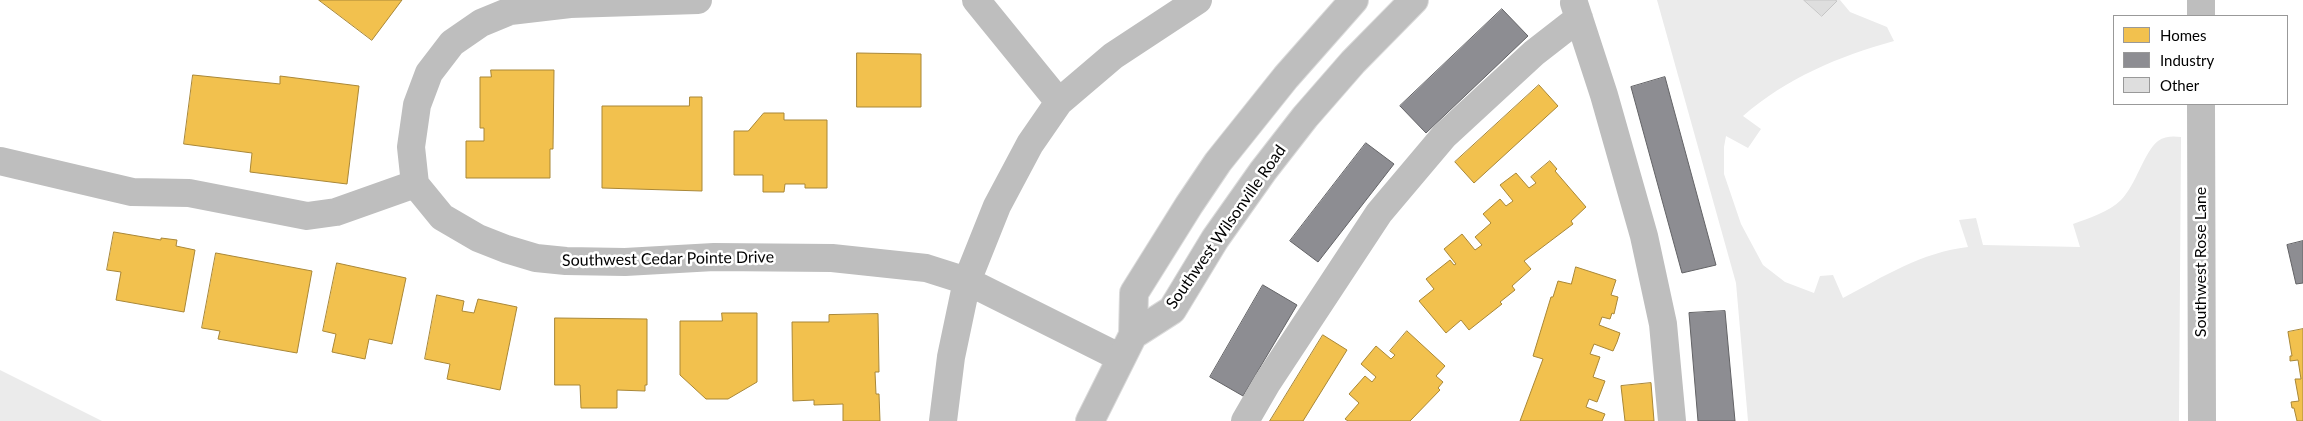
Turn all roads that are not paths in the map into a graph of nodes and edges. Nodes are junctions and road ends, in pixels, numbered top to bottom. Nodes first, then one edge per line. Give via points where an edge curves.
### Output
1 (698, 0) edge
2 (976, 0) edge
3 (1198, 0) edge
4 (1354, 0) edge
5 (1414, 0) edge
6 (2201, 0) edge
7 (1576, 9) edge
8 (2201, 15) edge
9 (1059, 102) junction
10 (2201, 105) edge
11 (0, 161) edge
12 (415, 184) junction
13 (967, 281) junction
14 (1127, 347) junction
15 (943, 421) edge
16 (1090, 421) edge
17 (1245, 421) edge
18 (1672, 421) edge
19 (2202, 421) edge

1 - 12 street via 570,4 510,11 481,23 452,43 429,73 417,105 411,147
2 - 9 street
3 - 9 street via 1113,56
4 - 14 street via 1286,77 1218,162 1189,205 1134,293
5 - 14 street, Southwest Wilsonville Road via 1305,117 1215,239 1172,310
6 - 8 street
7 - 17 street via 1534,53 1444,136 1379,213
7 - 18 street via 1644,236 1663,324
9 - 13 street via 1012,174
10 - 19 street, Southwest Rose Lane
11 - 12 street via 132,192 189,193 307,216 336,212
12 - 13 street, Southwest Cedar Pointe Drive via 442,217 478,238 536,258 625,262 714,257 832,258 926,268
13 - 14 street, Southwest Cedar Pointe Drive
13 - 15 street via 951,357
14 - 16 street

